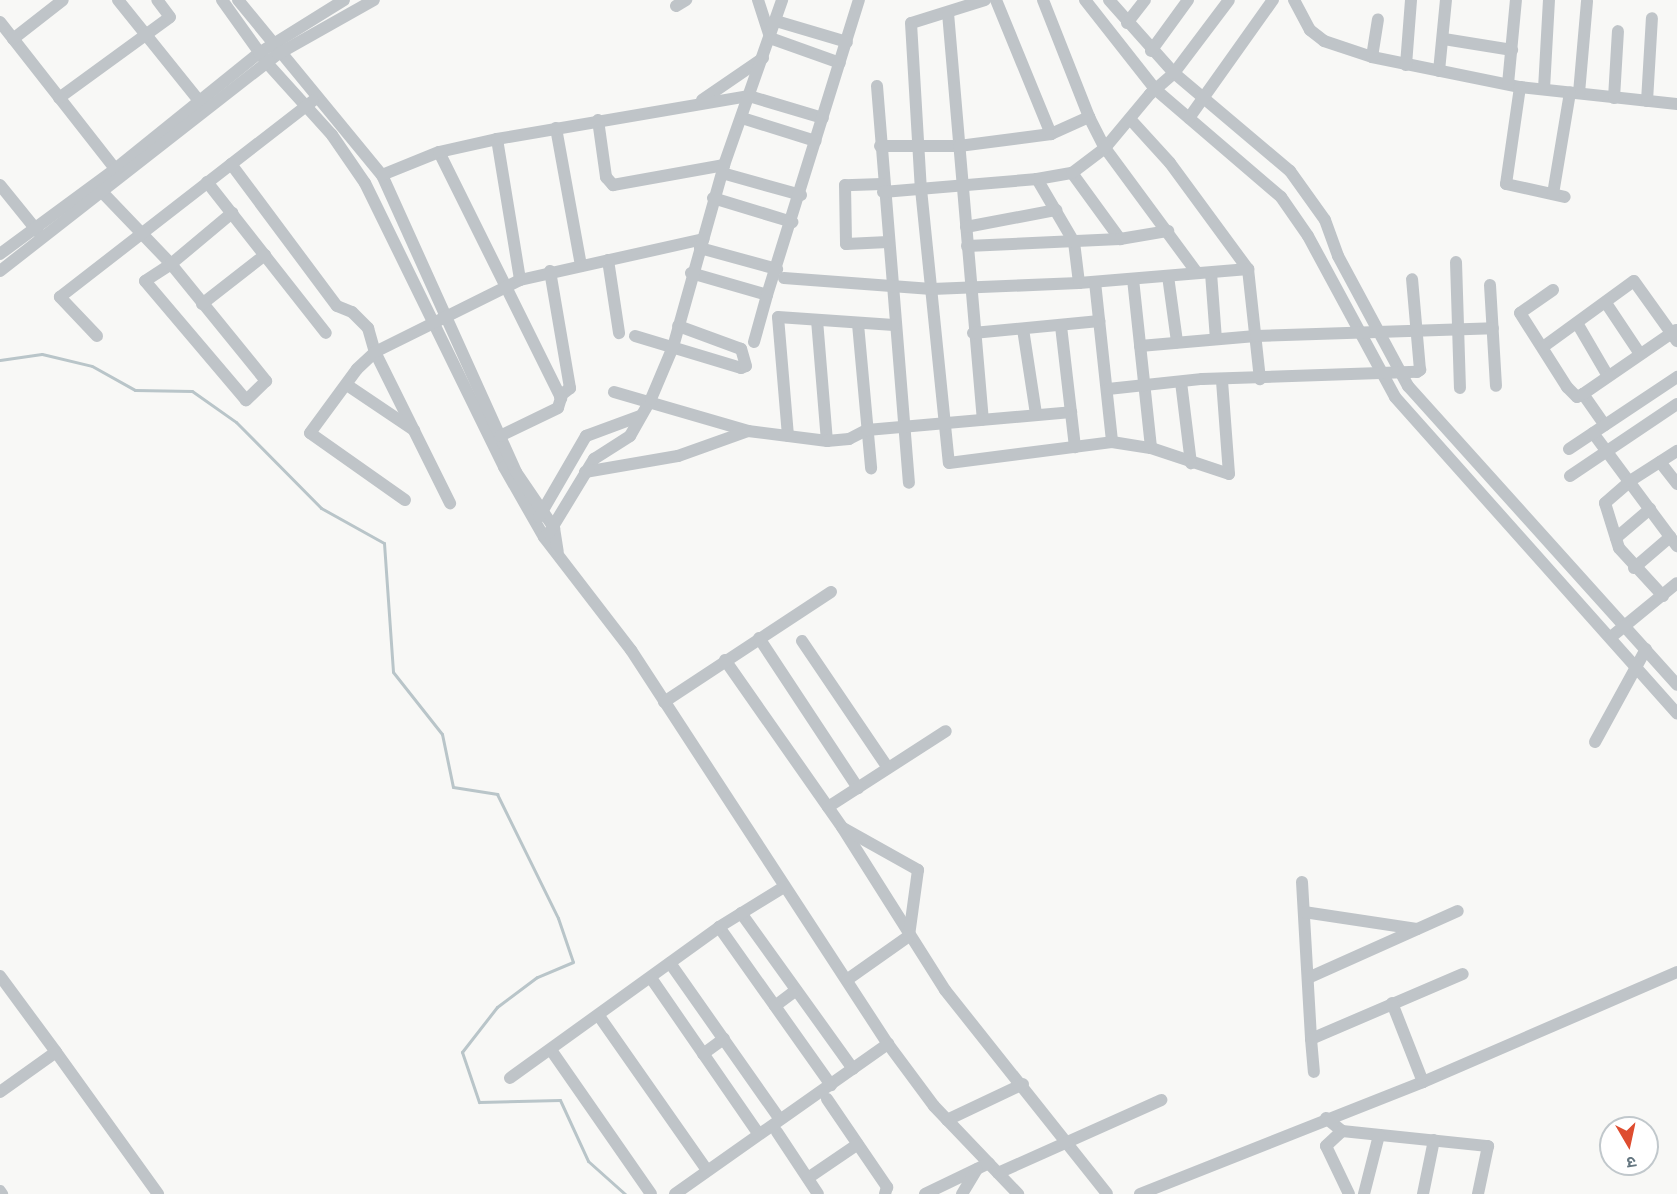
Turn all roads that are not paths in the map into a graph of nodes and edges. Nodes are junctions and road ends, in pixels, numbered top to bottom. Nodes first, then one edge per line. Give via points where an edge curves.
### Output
1 (63, 0) edge
2 (118, 0) edge
3 (157, 0) edge
4 (222, 0) edge
5 (238, 0) edge
6 (344, 0) edge
7 (374, 0) edge
8 (758, 0) edge
9 (782, 0) edge
10 (859, 0) edge
11 (985, 0) edge
12 (996, 0) edge
13 (1043, 0) edge
14 (1085, 0) edge
15 (1109, 0) edge
16 (1145, 0) edge
17 (1188, 0) edge
18 (1229, 0) edge
19 (1274, 0) edge
20 (1294, 0) edge
21 (1411, 0) edge
22 (1446, 0) edge
23 (1516, 0) edge
24 (1549, 0) edge
25 (1587, 1) edge
26 (948, 13) junction
27 (1652, 18) dead end
28 (1378, 19) dead end
29 (776, 21) junction
30 (0, 22) edge
31 (1127, 23) junction
32 (1618, 31) dead end
33 (145, 36) junction
34 (770, 38) junction
35 (13, 39) junction
36 (1444, 39) junction
37 (847, 42) junction
38 (274, 49) junction
39 (1512, 50) junction
40 (1151, 51) junction
41 (1372, 57) junction
42 (263, 58) junction
43 (763, 58) junction
44 (840, 63) junction
45 (1406, 65) junction
46 (1439, 71) junction
47 (1174, 73) junction
48 (877, 86) dead end
49 (1514, 86) junction
50 (1544, 88) junction
51 (1574, 92) junction
52 (1149, 95) junction
53 (319, 96) junction
54 (749, 96) junction
55 (59, 98) junction
56 (1614, 98) junction
57 (1206, 99) junction
58 (1647, 101) junction
59 (699, 103) junction
60 (1677, 104) edge
61 (307, 105) junction
62 (203, 106) junction
63 (1089, 117) junction
64 (742, 118) junction
65 (823, 118) junction
66 (1189, 118) junction
67 (1130, 119) junction
68 (598, 120) junction
69 (556, 128) junction
70 (1051, 134) junction
71 (496, 139) junction
72 (816, 141) junction
73 (880, 146) junction
74 (919, 146) junction
75 (959, 146) junction
76 (1105, 148) junction
77 (439, 152) junction
78 (231, 164) junction
79 (723, 169) junction
80 (118, 173) junction
81 (1072, 173) junction
82 (382, 176) junction
83 (1037, 179) junction
84 (207, 182) junction
85 (0, 185) edge
86 (962, 186) junction
87 (883, 188) junction
88 (921, 189) junction
89 (102, 192) junction
90 (801, 195) junction
91 (713, 198) junction
92 (1056, 210) junction
93 (232, 213) junction
94 (792, 222) junction
95 (34, 227) junction
96 (966, 227) junction
97 (1168, 231) junction
98 (141, 233) junction
99 (43, 238) junction
100 (1120, 239) junction
101 (888, 242) junction
102 (1074, 242) junction
103 (701, 243) junction
104 (967, 246) junction
105 (0, 255) edge
106 (265, 255) junction
107 (608, 260) junction
108 (1456, 262) dead end
109 (171, 264) junction
110 (581, 266) junction
111 (1248, 269) junction
112 (550, 271) junction
113 (0, 272) edge
114 (691, 273) junction
115 (780, 273) junction
116 (1197, 273) junction
117 (1212, 273) junction
118 (1168, 276) junction
119 (1133, 279) junction
120 (1412, 279) dead end
121 (520, 280) junction
122 (1095, 282) junction
123 (1079, 284) junction
124 (1490, 285) dead end
125 (508, 286) junction
126 (972, 286) junction
127 (892, 288) junction
128 (932, 289) junction
129 (1553, 290) dead end
130 (768, 295) junction
131 (1606, 303) junction
132 (202, 304) junction
133 (447, 314) junction
134 (817, 320) junction
135 (1099, 321) junction
136 (432, 322) junction
137 (1576, 323) junction
138 (858, 324) junction
139 (894, 325) junction
140 (678, 326) junction
141 (1060, 326) junction
142 (1493, 328) junction
143 (1023, 329) junction
144 (1458, 329) junction
145 (1416, 331) junction
146 (326, 333) dead end
147 (619, 333) dead end
148 (973, 333) junction
149 (1381, 333) junction
150 (1359, 334) junction
151 (1675, 334) edge
152 (97, 336) dead end
153 (635, 336) dead end
154 (1256, 336) junction
155 (1216, 339) junction
156 (754, 342) dead end
157 (1177, 342) junction
158 (1140, 346) junction
159 (673, 347) junction
160 (1543, 347) junction
161 (375, 352) junction
162 (1640, 354) junction
163 (1399, 372) junction
164 (1380, 373) junction
165 (1608, 376) junction
166 (1677, 377) edge
167 (1260, 379) junction
168 (1222, 381) junction
169 (1180, 382) junction
170 (347, 385) junction
171 (1144, 386) junction
172 (1496, 386) dead end
173 (1460, 388) dead end
174 (1108, 389) junction
175 (614, 392) dead end
176 (1583, 394) junction
177 (560, 396) junction
178 (651, 399) junction
179 (1677, 404) edge
180 (1071, 412) junction
181 (1036, 414) junction
182 (640, 416) junction
183 (983, 419) junction
184 (944, 423) junction
185 (1605, 425) junction
186 (903, 427) junction
187 (748, 430) junction
188 (867, 430) junction
189 (415, 431) junction
190 (1447, 431) junction
191 (1593, 433) junction
192 (500, 436) junction
193 (788, 436) junction
194 (583, 441) junction
195 (827, 441) junction
196 (1434, 441) junction
197 (1113, 442) junction
198 (1076, 447) junction
199 (1151, 448) junction
200 (1569, 449) dead end
201 (1677, 451) edge
202 (1606, 452) junction
203 (1660, 462) junction
204 (1191, 463) junction
205 (870, 468) dead end
206 (585, 472) junction
207 (1570, 476) dead end
208 (1630, 481) junction
209 (909, 483) dead end
210 (1677, 484) edge
211 (1508, 498) junction
212 (405, 500) dead end
213 (450, 503) dead end
214 (1650, 509) junction
215 (1494, 510) junction
216 (543, 512) junction
217 (535, 523) junction
218 (554, 528) junction
219 (544, 537) junction
220 (1616, 538) junction
221 (1674, 541) edge
222 (558, 552) junction
223 (1634, 568) junction
224 (1677, 583) edge
225 (831, 592) dead end
226 (1663, 596) junction
227 (1625, 624) junction
228 (1611, 637) junction
229 (759, 638) junction
230 (802, 641) dead end
231 (1646, 649) junction
232 (725, 660) junction
233 (1636, 666) junction
234 (1677, 685) edge
235 (664, 702) junction
236 (1677, 714) edge
237 (945, 731) dead end
238 (1595, 742) dead end
239 (888, 768) junction
240 (858, 788) junction
241 (828, 807) junction
242 (842, 827) junction
243 (1302, 882) dead end
244 (783, 886) junction
245 (1458, 911) dead end
246 (1304, 912) junction
247 (741, 913) junction
248 (719, 927) junction
249 (1418, 929) junction
250 (909, 936) junction
251 (670, 963) junction
252 (1677, 972) edge
253 (1463, 974) dead end
254 (0, 976) edge
255 (651, 978) junction
256 (1308, 978) junction
257 (848, 979) junction
258 (796, 990) junction
259 (1392, 1003) junction
260 (775, 1006) junction
261 (599, 1016) junction
262 (724, 1039) junction
263 (1311, 1039) junction
264 (888, 1044) junction
265 (551, 1050) junction
266 (56, 1052) junction
267 (703, 1054) junction
268 (853, 1069) junction
269 (1314, 1072) dead end
270 (510, 1078) dead end
271 (1424, 1082) junction
272 (1023, 1084) junction
273 (831, 1085) junction
274 (0, 1092) edge
275 (827, 1099) dead end
276 (1161, 1100) dead end
277 (779, 1118) junction
278 (1326, 1118) junction
279 (947, 1120) junction
280 (1341, 1131) junction
281 (777, 1132) dead end
282 (758, 1133) junction
283 (1379, 1135) junction
284 (1434, 1140) junction
285 (858, 1144) junction
286 (1064, 1144) junction
287 (1326, 1146) junction
288 (989, 1163) junction
289 (706, 1169) junction
290 (977, 1169) junction
291 (998, 1173) junction
292 (808, 1178) junction
293 (158, 1194) edge
294 (651, 1194) edge
295 (675, 1194) edge
296 (818, 1194) edge
297 (885, 1194) edge
298 (925, 1194) edge
299 (962, 1194) edge
300 (1018, 1194) edge
301 (1107, 1194) edge
302 (1140, 1194) edge
303 (1348, 1194) edge
304 (1364, 1194) edge
305 (1423, 1194) edge
306 (1478, 1194) edge

1 - 35 street
2 - 33 street
3 - 33 street via 170,17
4 - 42 street
5 - 38 street
6 - 38 street
7 - 38 street
8 - 34 street
9 - 29 street
10 - 37 street
11 - 26 street
12 - 70 street
13 - 63 street
14 - 52 street
15 - 31 street
16 - 31 street
17 - 40 street
18 - 47 street
19 - 57 street
20 - 41 street via 1310,30 1324,41
21 - 45 street
22 - 36 street
23 - 39 street
24 - 50 street
25 - 51 street
26 - 74 street via 911,23
26 - 75 street
27 - 58 street
28 - 41 street
29 - 34 street
29 - 37 street
30 - 35 street
31 - 40 street
32 - 56 street
33 - 55 street
33 - 62 street
34 - 43 street
34 - 44 street
35 - 55 street
36 - 39 street
36 - 46 street
37 - 44 street
38 - 42 street
38 - 53 street
39 - 49 street
40 - 47 street
41 - 45 street
42 - 61 street
42 - 62 street
43 - 54 street
43 - 59 street
44 - 65 street
45 - 46 street
46 - 49 street
47 - 52 street
47 - 57 street
48 - 73 street
49 - 50 street
49 - 51 street via 1506,184 1559,196
50 - 51 street
51 - 56 street
52 - 66 street
52 - 67 street
53 - 61 street
53 - 82 street
54 - 59 street
54 - 64 street
54 - 65 street
55 - 80 street
56 - 58 street
57 - 66 street
57 - 149 street via 1290,171 1325,220
58 - 60 street
59 - 68 street
61 - 78 street
61 - 136 street via 365,183
62 - 80 street
63 - 70 street
63 - 76 street
64 - 72 street
64 - 79 street
65 - 72 street
66 - 150 street via 1281,197 1308,236
67 - 76 street
67 - 111 street via 1170,163
68 - 69 street
68 - 79 street via 606,177 613,185
69 - 71 street
69 - 110 street
70 - 75 street
71 - 77 street
71 - 121 street
72 - 90 street
73 - 74 street
73 - 87 street
74 - 75 street
74 - 88 street
75 - 86 street
76 - 81 street
76 - 97 street
77 - 82 street
77 - 125 street
78 - 84 street
78 - 161 street via 337,306 352,312 368,328
79 - 90 street
79 - 91 street
80 - 89 street
80 - 95 street
81 - 83 street
81 - 100 street
82 - 133 street
83 - 86 street
83 - 92 street
84 - 93 street
84 - 98 street
85 - 95 street
86 - 88 street
86 - 96 street
87 - 88 street
87 - 101 street
87 - 101 street via 845,185 846,244
88 - 128 street
89 - 98 street
89 - 99 street
90 - 94 street
91 - 94 street
91 - 103 street
92 - 96 street
92 - 102 street
93 - 106 street
93 - 109 street
94 - 115 street
95 - 99 street
95 - 105 street
96 - 104 street
97 - 100 street
97 - 116 street
98 - 109 street
98 - 152 street via 60,297
99 - 113 street
100 - 102 street
101 - 127 street
102 - 104 street
102 - 123 street
103 - 107 street
103 - 114 street
103 - 115 street
104 - 126 street
106 - 132 street
106 - 146 street
107 - 110 street
107 - 147 street
108 - 144 street
109 - 132 street
109 - 132 street via 145,281 246,400 266,381
110 - 112 street
111 - 117 street
111 - 154 street
112 - 121 street
112 - 177 street via 570,388
114 - 130 street
114 - 140 street
115 - 127 street
115 - 130 street
116 - 117 street
116 - 118 street
117 - 155 street
118 - 119 street
118 - 157 street
119 - 122 street
119 - 158 street
120 - 145 street
121 - 125 street
122 - 123 street
122 - 135 street
123 - 126 street
124 - 142 street
125 - 133 street
125 - 177 street
126 - 128 street
126 - 148 street
127 - 128 street
127 - 139 street
128 - 184 street
129 - 160 street via 1520,313
130 - 156 street
131 - 137 street
131 - 151 street via 1634,280
131 - 162 street
133 - 136 street
133 - 192 street
134 - 138 street
134 - 193 street via 778,317
134 - 195 street
135 - 141 street
135 - 174 street
136 - 161 street
136 - 217 street
137 - 160 street
137 - 165 street
138 - 139 street
138 - 188 street
139 - 186 street
140 - 159 street
140 - 159 street via 741,349 746,366 741,368
141 - 143 street
141 - 180 street
142 - 144 street
142 - 172 street
143 - 148 street
143 - 181 street
144 - 145 street
144 - 173 street
145 - 149 street
145 - 163 street via 1420,370
148 - 183 street
149 - 150 street
149 - 163 street
150 - 154 street
150 - 164 street
151 - 162 street
153 - 159 street
154 - 155 street
154 - 167 street
155 - 157 street
157 - 158 street
158 - 171 street
159 - 178 street
160 - 176 street via 1567,387 1577,397
161 - 170 street
161 - 189 street
162 - 165 street
163 - 164 street
163 - 190 street
164 - 167 street
164 - 196 street via 1395,397
165 - 176 street
166 - 185 street
167 - 168 street
168 - 169 street
168 - 204 street via 1229,474
169 - 171 street
169 - 204 street
170 - 189 street
170 - 212 street via 310,433
171 - 174 street
171 - 199 street
174 - 197 street
175 - 178 street
176 - 185 street
177 - 192 street via 558,408
178 - 182 street
178 - 187 street
179 - 202 street
180 - 181 street
180 - 198 street
181 - 183 street
182 - 194 street via 591,433
182 - 206 street via 630,436 599,455
183 - 184 street
184 - 186 street
184 - 198 street via 949,463
185 - 191 street
186 - 188 street
186 - 209 street
187 - 193 street
187 - 206 street via 678,456
188 - 195 street via 849,439
188 - 205 street
189 - 213 street
190 - 196 street
190 - 211 street
191 - 200 street
191 - 202 street
192 - 216 street via 516,472
193 - 195 street
194 - 206 street
194 - 216 street
196 - 215 street
197 - 198 street
197 - 199 street
199 - 204 street
201 - 203 street
202 - 207 street
202 - 208 street
203 - 208 street
203 - 210 street
206 - 218 street
208 - 214 street
208 - 220 street via 1605,503
211 - 215 street
211 - 227 street
214 - 220 street
214 - 221 street
215 - 228 street
216 - 217 street
216 - 218 street
217 - 219 street
218 - 219 street
218 - 222 street
219 - 222 street
220 - 223 street
221 - 223 street
222 - 235 street
223 - 226 street
224 - 226 street
225 - 229 street
226 - 227 street
227 - 228 street
227 - 231 street
228 - 233 street
229 - 232 street
229 - 240 street
230 - 239 street
231 - 233 street
231 - 234 street
232 - 235 street
232 - 241 street
233 - 236 street
233 - 238 street
235 - 244 street
237 - 239 street
239 - 240 street
240 - 241 street
241 - 242 street
242 - 250 street
242 - 250 street via 918,870
243 - 246 street
244 - 247 street
244 - 257 street
245 - 249 street
246 - 249 street
246 - 256 street
247 - 248 street
247 - 258 street
248 - 251 street
248 - 260 street
249 - 256 street
250 - 257 street
250 - 272 street via 945,990
251 - 255 street
251 - 262 street
252 - 271 street
253 - 259 street
254 - 266 street
255 - 261 street
255 - 267 street
256 - 263 street
257 - 264 street
258 - 260 street
258 - 268 street
259 - 263 street
259 - 271 street
260 - 273 street
261 - 265 street
261 - 289 street
262 - 267 street
262 - 277 street
263 - 269 street
264 - 268 street
264 - 279 street
265 - 270 street
265 - 294 street
266 - 274 street
266 - 293 street
267 - 282 street
268 - 273 street
271 - 278 street
272 - 279 street
272 - 286 street
273 - 277 street
275 - 285 street
276 - 286 street
277 - 282 street
278 - 280 street
278 - 287 street
278 - 302 street
279 - 288 street
280 - 283 street
280 - 287 street
281 - 292 street
282 - 289 street
283 - 284 street
283 - 304 street
284 - 305 street
284 - 306 street via 1488,1146
285 - 292 street
285 - 297 street via 887,1187
286 - 291 street
286 - 301 street
287 - 303 street
288 - 290 street
288 - 291 street
289 - 295 street
290 - 298 street
290 - 299 street
291 - 300 street
292 - 296 street

